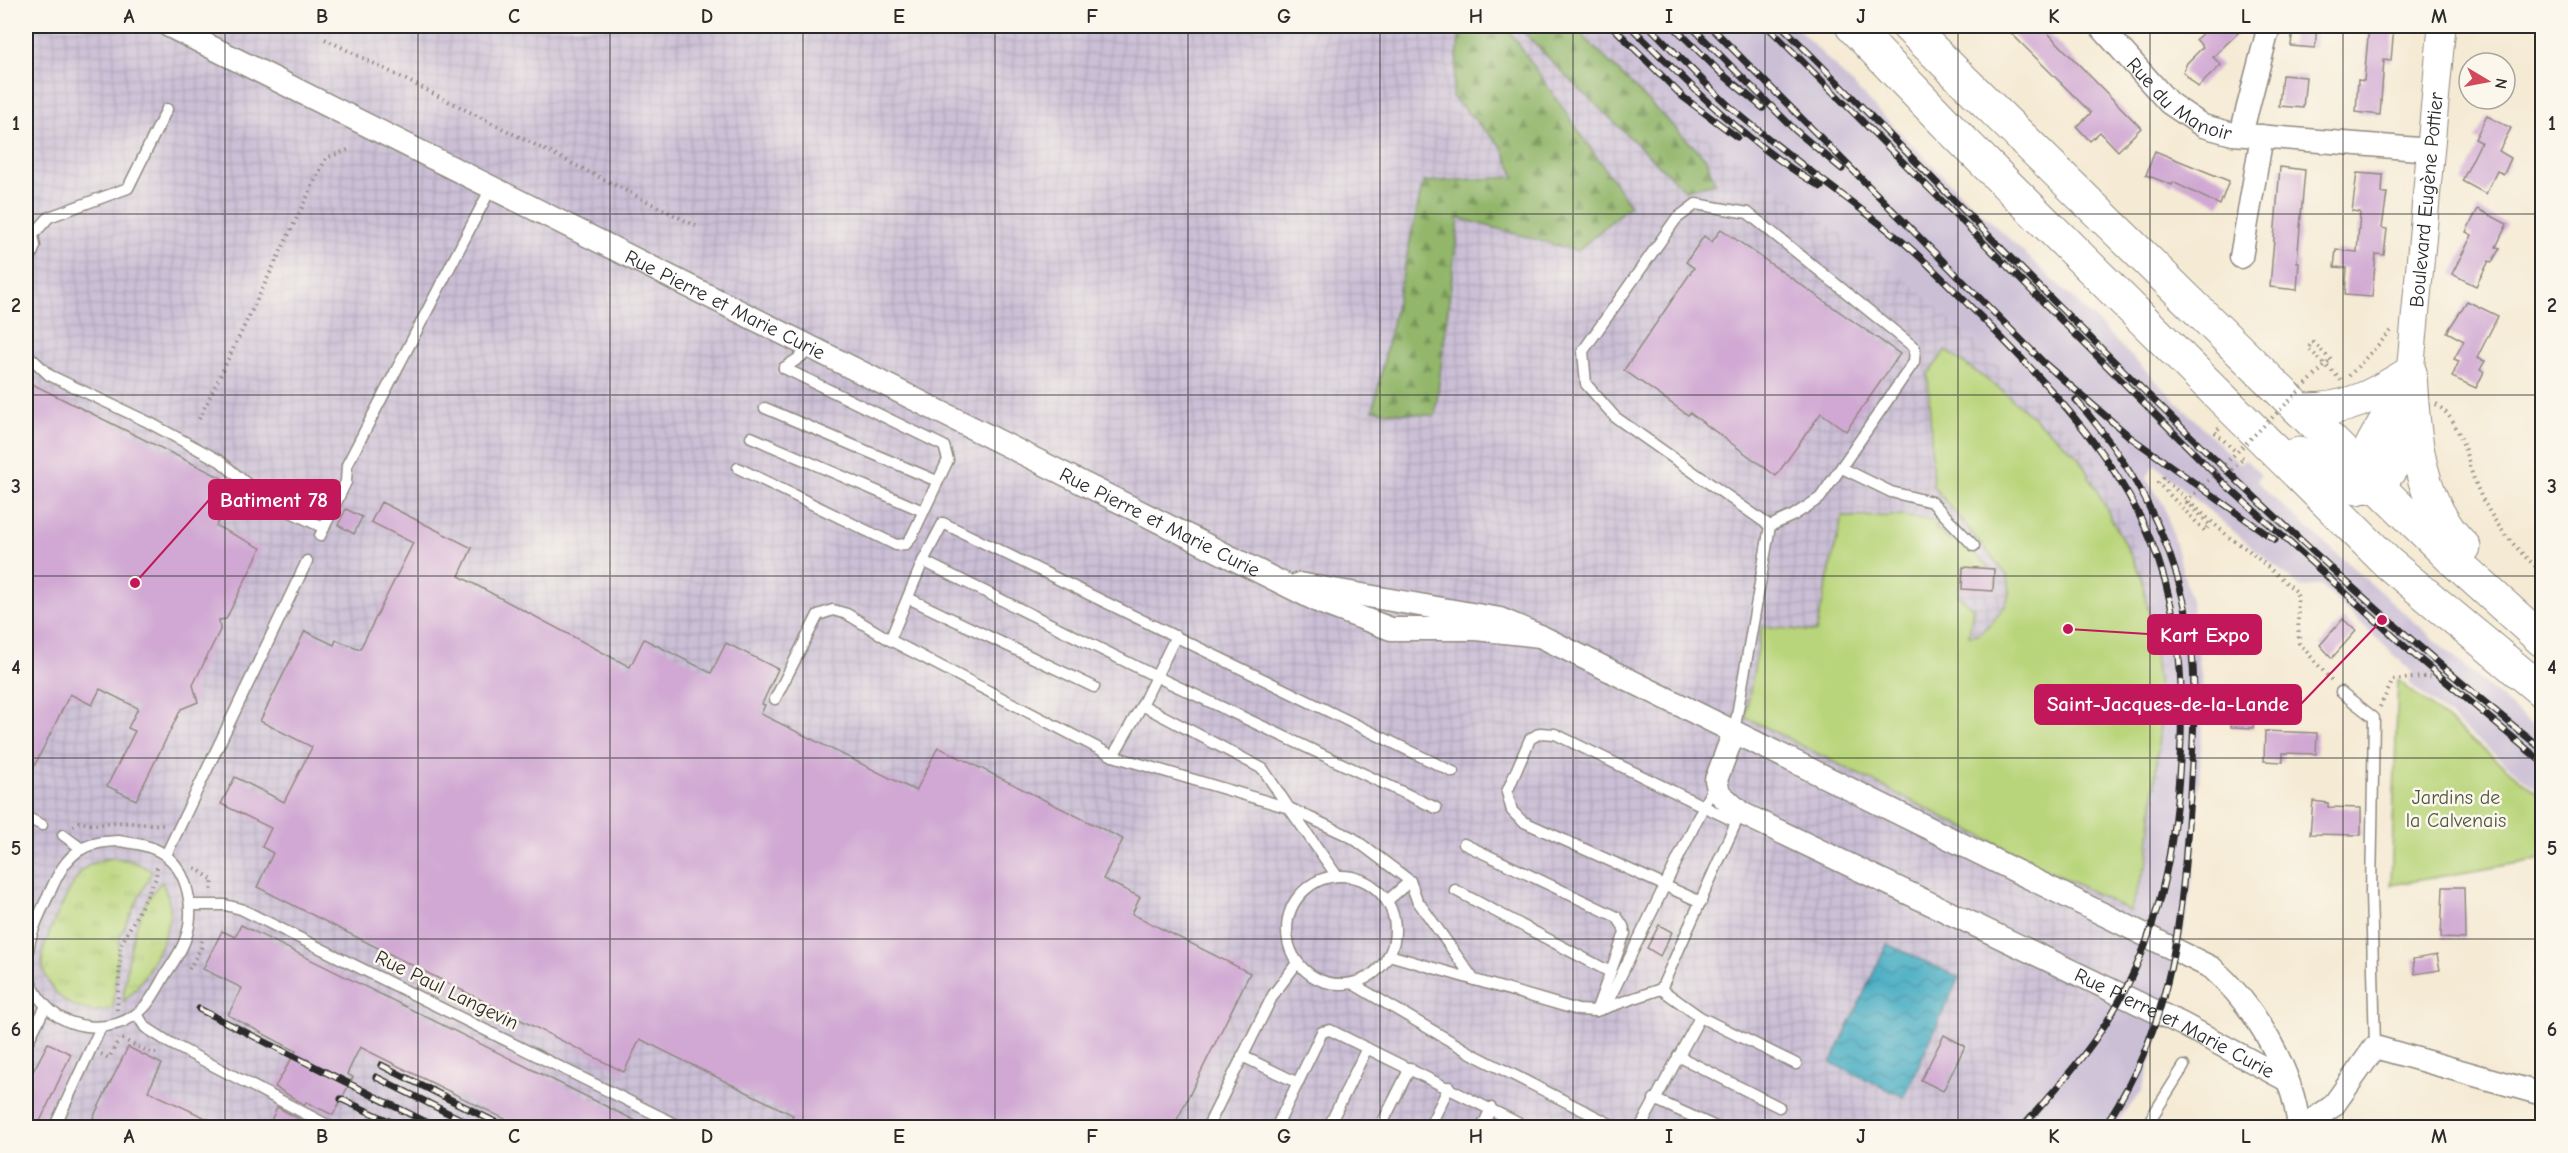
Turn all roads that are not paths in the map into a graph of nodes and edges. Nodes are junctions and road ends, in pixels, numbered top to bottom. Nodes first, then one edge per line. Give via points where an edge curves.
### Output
1 (169, 26) edge
2 (1852, 26) edge
3 (1908, 26) edge
4 (2100, 26) edge
5 (2269, 26) edge
6 (2442, 26) edge
7 (167, 109) dead end
8 (1952, 130) junction
9 (2252, 135) junction
10 (2430, 150) junction
11 (491, 188) junction
12 (29, 233) edge
13 (2241, 257) dead end
14 (26, 269) edge
15 (814, 348) junction
16 (26, 353) edge
17 (2410, 373) junction
18 (2421, 404) junction
19 (765, 408) dead end
20 (2301, 410) junction
21 (751, 437) dead end
22 (738, 468) dead end
23 (1842, 468) junction
24 (2364, 479) junction
25 (937, 481) junction
26 (923, 511) junction
27 (1770, 526) junction
28 (1974, 546) dead end
29 (308, 561) dead end
30 (923, 561) junction
31 (2388, 563) junction
32 (908, 598) junction
33 (2542, 618) edge
34 (1176, 636) junction
35 (890, 640) junction
36 (2542, 640) edge
37 (1155, 676) junction
38 (1094, 687) dead end
39 (2542, 691) edge
40 (2341, 692) road end
41 (775, 699) dead end
42 (1143, 705) junction
43 (1734, 732) junction
44 (1113, 756) junction
45 (1453, 772) dead end
46 (1716, 780) junction
47 (1704, 806) junction
48 (1289, 807) junction
49 (1436, 808) dead end
50 (26, 816) edge
51 (1739, 818) junction
52 (42, 825) dead end
53 (64, 836) road end
54 (1464, 844) dead end
55 (82, 849) junction
56 (163, 853) junction
57 (1337, 876) junction
58 (1410, 881) junction
59 (1665, 885) junction
60 (1455, 890) dead end
61 (1387, 901) junction
62 (1701, 902) junction
63 (190, 905) junction
64 (1389, 955) junction
65 (1297, 963) junction
66 (1610, 972) junction
67 (1474, 980) junction
68 (1353, 984) junction
69 (1661, 989) junction
70 (46, 1006) junction
71 (1600, 1010) junction
72 (137, 1014) junction
73 (1700, 1017) junction
74 (101, 1027) junction
75 (26, 1045) edge
76 (2374, 1047) junction
77 (1367, 1048) junction
78 (1242, 1056) junction
79 (1678, 1056) junction
80 (1796, 1064) dead end
81 (2184, 1066) dead end
82 (1410, 1068) junction
83 (2285, 1079) junction
84 (1298, 1083) junction
85 (1449, 1087) junction
86 (2542, 1094) edge
87 (1654, 1099) junction
88 (1779, 1107) dead end
89 (1491, 1108) junction
90 (54, 1128) edge
91 (333, 1128) edge
92 (683, 1128) edge
93 (1207, 1128) edge
94 (1276, 1128) edge
95 (1328, 1128) edge
96 (1380, 1128) edge
97 (1430, 1128) edge
98 (1482, 1128) edge
99 (1528, 1128) edge
100 (1618, 1128) edge
101 (1640, 1128) edge
102 (1718, 1128) edge
103 (2145, 1128) edge
104 (2300, 1128) edge

1 - 11 street, Rue Pierre et Marie Curie
2 - 8 highway
3 - 20 highway
4 - 9 street, Rue du Manoir via 2169,103 2203,126
5 - 9 street, Rue du Manoir
6 - 10 street, Boulevard Eugène Pottier
7 - 12 lane via 128,188 49,217
8 - 24 highway via 2313,468 2327,476
8 - 31 highway
9 - 10 street, Rue du Manoir
9 - 13 street, Rue du Manoir
10 - 17 street, Boulevard Eugène Pottier
11 - 15 street, Rue Pierre et Marie Curie
11 - 16 lane via 347,465 346,482 322,532 266,500 220,460 49,375
12 - 14 lane via 35,246
15 - 25 lane via 784,368 944,446 948,460
15 - 43 street, Rue Pierre et Marie Curie via 1322,603 1391,629 1476,629 1540,636
17 - 18 highway
17 - 20 highway via 2356,403 2335,409
17 - 24 highway
18 - 24 highway via 2390,469
18 - 33 highway via 2421,463 2440,518 2459,543
19 - 25 lane
20 - 24 highway
21 - 26 lane
22 - 26 lane via 896,545 906,544
23 - 27 lane via 1820,498
23 - 27 lane via 1914,362 1915,348 1748,213 1696,204 1676,219 1583,351 1586,384 1615,417
23 - 28 lane via 1891,492 1932,502
24 - 31 highway via 2364,521
24 - 36 highway
25 - 26 lane
27 - 43 lane
29 - 56 lane
30 - 32 lane
30 - 34 lane via 943,524
30 - 37 lane
31 - 39 highway
32 - 35 lane
32 - 38 lane
34 - 37 lane
34 - 45 lane
35 - 41 lane via 848,614 833,610 818,615
35 - 44 lane
37 - 42 lane
37 - 49 lane
40 - 76 lane via 2374,718
42 - 44 lane
42 - 48 lane via 1263,769
43 - 46 street
43 - 83 street, Rue Pierre et Marie Curie via 2212,968 2231,985 2270,1042
44 - 48 lane
46 - 47 lane
46 - 51 street, Rue Pierre et Marie Curie via 1719,793
47 - 51 lane
47 - 59 lane
47 - 59 lane via 1555,734 1540,733 1530,739 1507,792 1512,811 1522,821
48 - 57 lane
48 - 58 lane via 1353,838
50 - 52 lane
51 - 62 lane
51 - 83 street, Rue Pierre et Marie Curie via 2182,1024
53 - 55 lane
54 - 66 lane via 1617,917 1625,933
55 - 56 lane via 95,843 119,841
55 - 70 lane via 61,868 31,932 27,951 29,977
56 - 63 lane via 180,874
57 - 61 lane via 1365,882
57 - 65 lane via 1308,887 1288,917 1287,936
58 - 61 lane
58 - 67 lane via 1417,900
59 - 62 lane
59 - 71 lane
60 - 66 lane
61 - 64 lane via 1394,918 1395,937
62 - 69 lane
63 - 72 lane via 181,950 152,998
63 - 92 lane, Rue Paul Langevin via 241,909
64 - 67 lane
64 - 68 lane via 1370,976
65 - 68 lane via 1311,976 1326,982
65 - 78 lane via 1273,995
66 - 71 lane
67 - 71 lane via 1578,1010
68 - 100 lane via 1476,1056
69 - 71 lane
69 - 73 lane
70 - 74 lane via 58,1017 86,1027
70 - 75 lane
72 - 74 lane
72 - 91 lane via 145,1028
73 - 79 lane
73 - 80 lane
74 - 90 lane
76 - 86 street
76 - 104 street via 2333,1106
77 - 82 lane
77 - 84 lane via 1325,1030
77 - 95 lane
78 - 84 lane
78 - 93 lane
79 - 87 lane
79 - 88 lane
81 - 103 lane
82 - 85 lane
82 - 96 lane
83 - 104 street
84 - 94 lane
85 - 89 lane
85 - 97 lane
87 - 101 lane
87 - 102 lane
89 - 98 lane
89 - 99 lane

